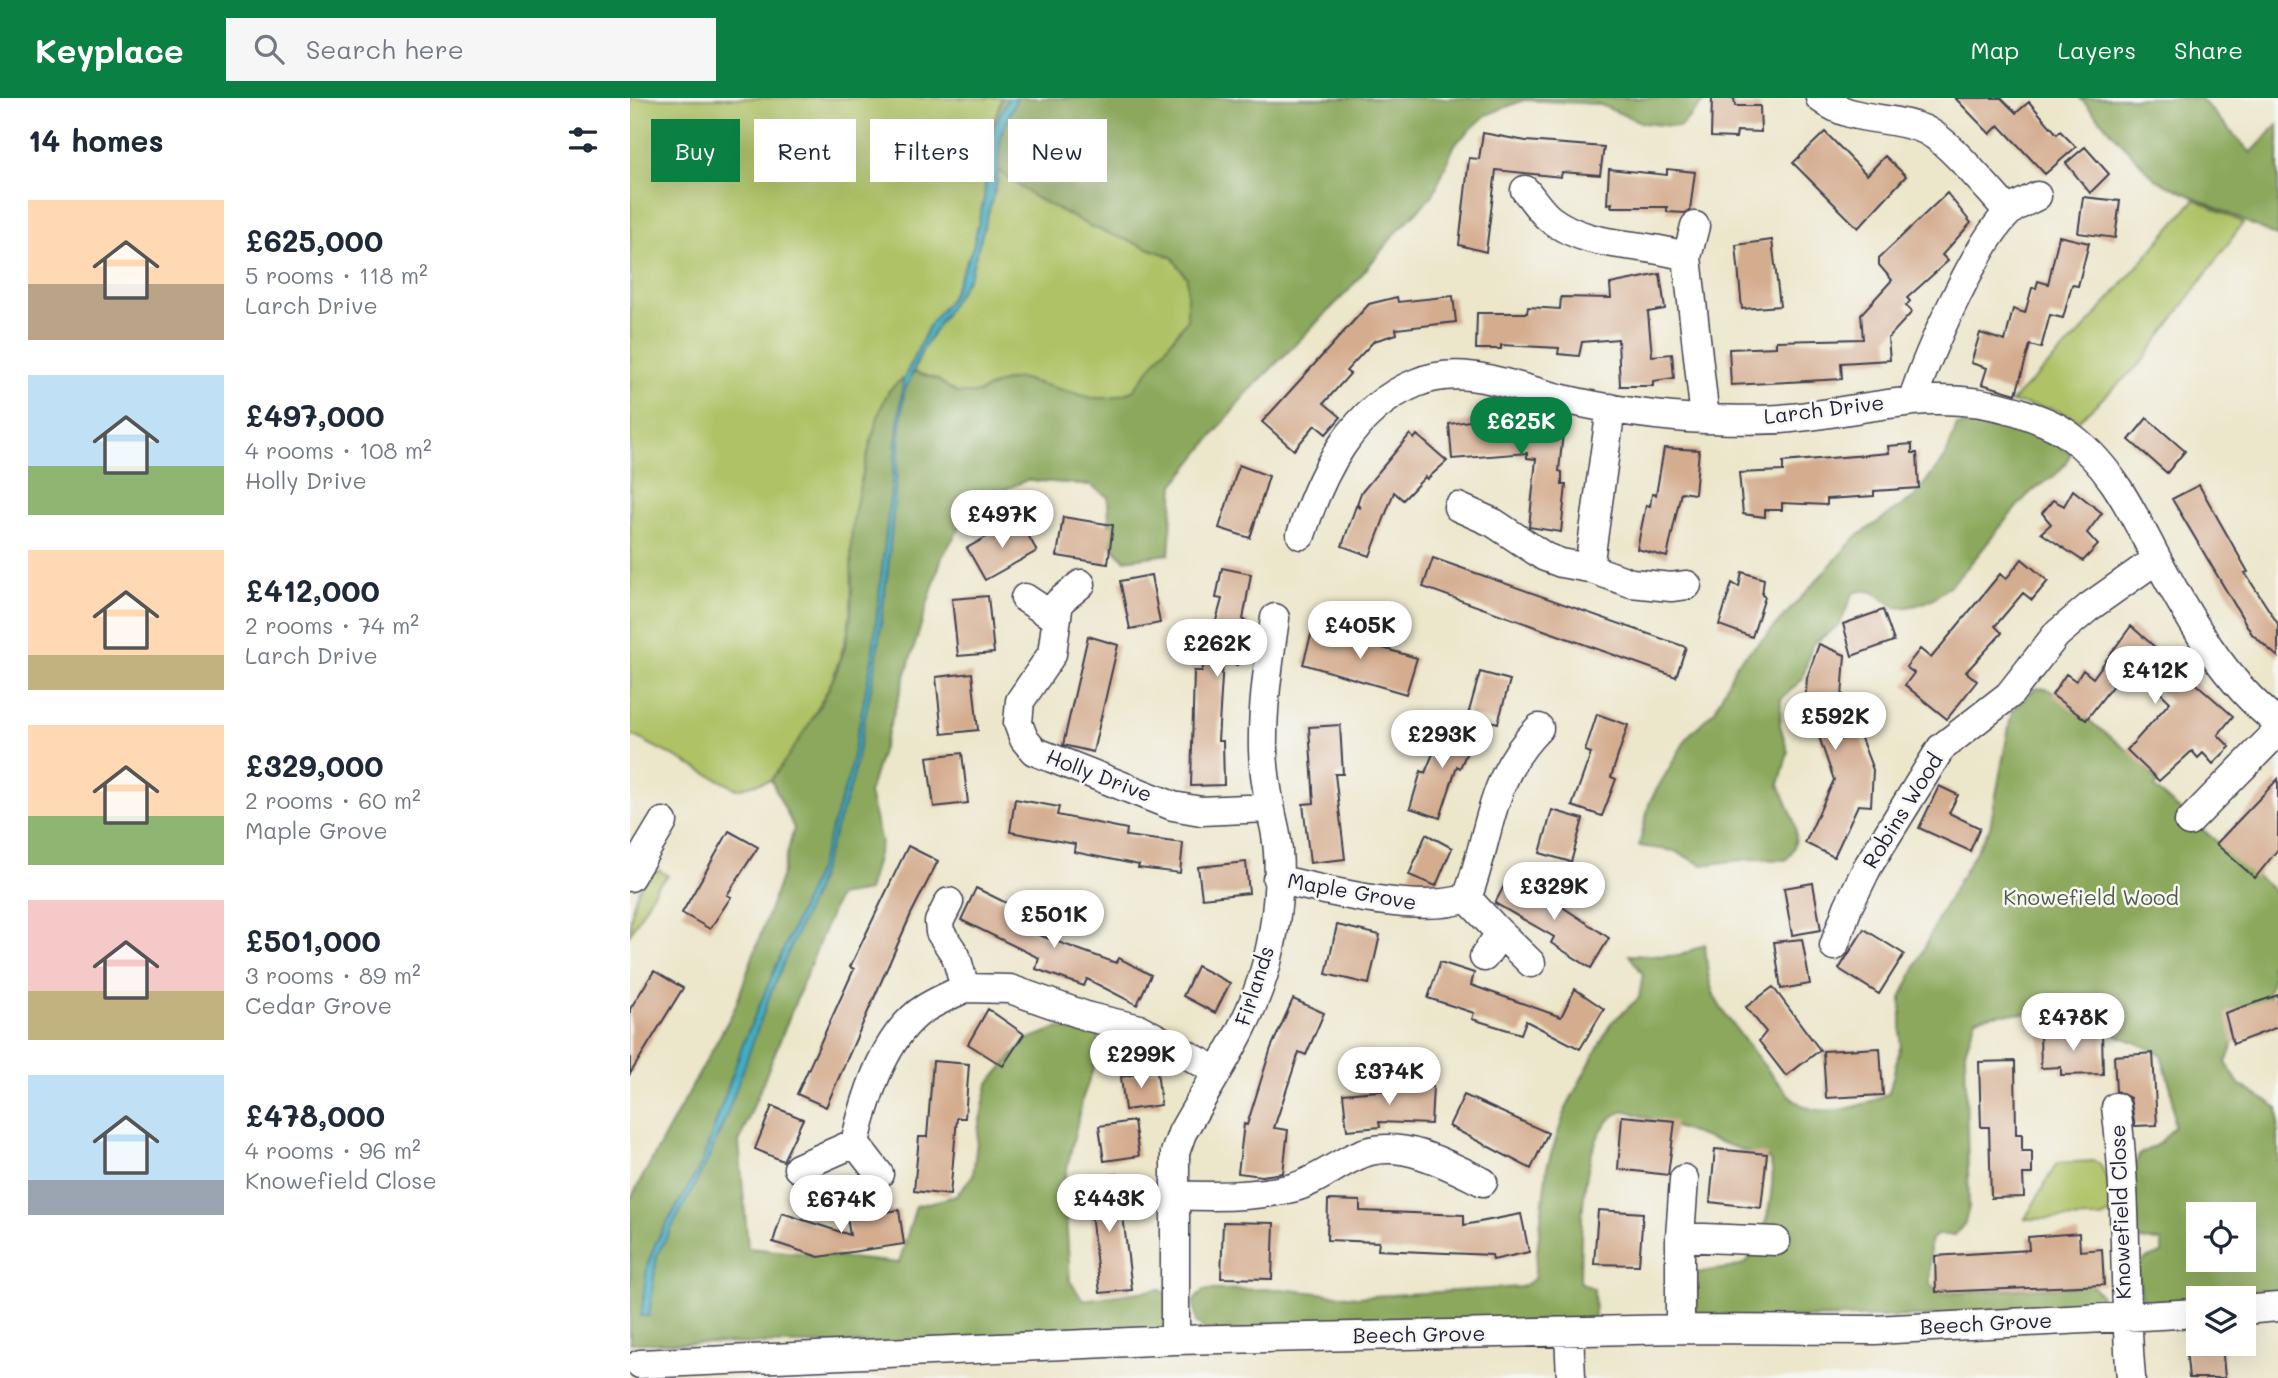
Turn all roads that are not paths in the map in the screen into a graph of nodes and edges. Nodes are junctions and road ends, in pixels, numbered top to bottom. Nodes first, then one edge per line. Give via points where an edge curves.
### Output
1 (1809, 99) edge
2 (1525, 190) dead end
3 (2037, 196) dead end
4 (2009, 212) junction
5 (1695, 226) dead end
6 (1687, 257) junction
7 (1913, 399) junction
8 (1611, 408) junction
9 (1705, 419) junction
10 (1458, 507) dead end
11 (1301, 535) dead end
12 (2157, 559) junction
13 (1589, 568) junction
14 (1081, 584) dead end
15 (1687, 585) dead end
16 (1025, 598) dead end
17 (1055, 618) junction
18 (1275, 618) dead end
19 (2278, 723) edge
20 (1539, 728) dead end
21 (2278, 731) edge
22 (1268, 808) junction
23 (663, 822) dead end
24 (2189, 822) dead end
25 (630, 877) edge
26 (1277, 879) junction
27 (1467, 898) junction
28 (949, 902) dead end
29 (1497, 930) junction
30 (1834, 946) dead end
31 (1484, 957) dead end
32 (1531, 963) dead end
33 (965, 988) junction
34 (1217, 1070) junction
35 (2116, 1107) dead end
36 (855, 1143) junction
37 (798, 1168) dead end
38 (878, 1174) dead end
39 (1684, 1179) dead end
40 (1483, 1182) dead end
41 (1174, 1195) junction
42 (1680, 1237) junction
43 (1776, 1241) dead end
44 (2278, 1307) edge
45 (2256, 1309) edge
46 (2186, 1314) edge
47 (2126, 1317) junction
48 (1680, 1329) junction
49 (1569, 1332) junction
50 (1175, 1340) junction
51 (640, 1364) dead end
52 (1571, 1378) edge
53 (2131, 1378) edge

1 - 4 street via 1844,113 1924,130 1939,139
2 - 6 street via 1548,217 1573,234
3 - 4 street
4 - 7 street via 1978,258 1935,341
5 - 6 street
6 - 9 street
7 - 9 street, Larch Drive via 1790,418
7 - 12 street, Larch Drive via 1968,400 2064,431 2094,456 2123,494
8 - 9 street, Larch Drive
8 - 11 street, Larch Drive via 1468,375 1416,382 1372,410 1338,449
8 - 13 street
10 - 13 street via 1494,523 1545,556
12 - 19 street, Larch Drive via 2190,619 2230,677
12 - 30 street, Robins Wood via 2056,635 2009,695 1941,748 1868,866
13 - 15 street via 1631,583
14 - 17 street, Holly Drive via 1059,602
16 - 17 street
17 - 22 street, Holly Drive via 1052,654 1020,701 1018,723 1034,751 1173,806 1201,811
18 - 22 street, Firlands via 1265,685 1263,751
20 - 27 street via 1520,747 1499,784
21 - 24 street
22 - 26 street, Firlands via 1275,828
23 - 25 street
26 - 27 street, Maple Grove via 1406,903 1432,905
26 - 34 street, Firlands via 1259,990 1234,1047
27 - 29 street
28 - 33 street via 939,922 940,932 956,957
29 - 31 street
29 - 32 street
33 - 34 street via 1010,989 1089,1017 1140,1029
33 - 36 street via 920,1011 904,1026 888,1052
34 - 41 street, Firlands via 1175,1153
35 - 47 street, Knowefield Close via 2122,1151
36 - 37 street
36 - 38 street
39 - 42 street
40 - 41 street via 1446,1163 1403,1150 1370,1151 1295,1187
41 - 50 street, Firlands
42 - 43 street
42 - 48 street
44 - 45 street
46 - 47 street, Beech Grove
47 - 48 street, Beech Grove via 1875,1330
47 - 53 street, Knowefield Close
48 - 49 street, Beech Grove
49 - 50 street, Beech Grove
49 - 52 street
50 - 51 street, Beech Grove

